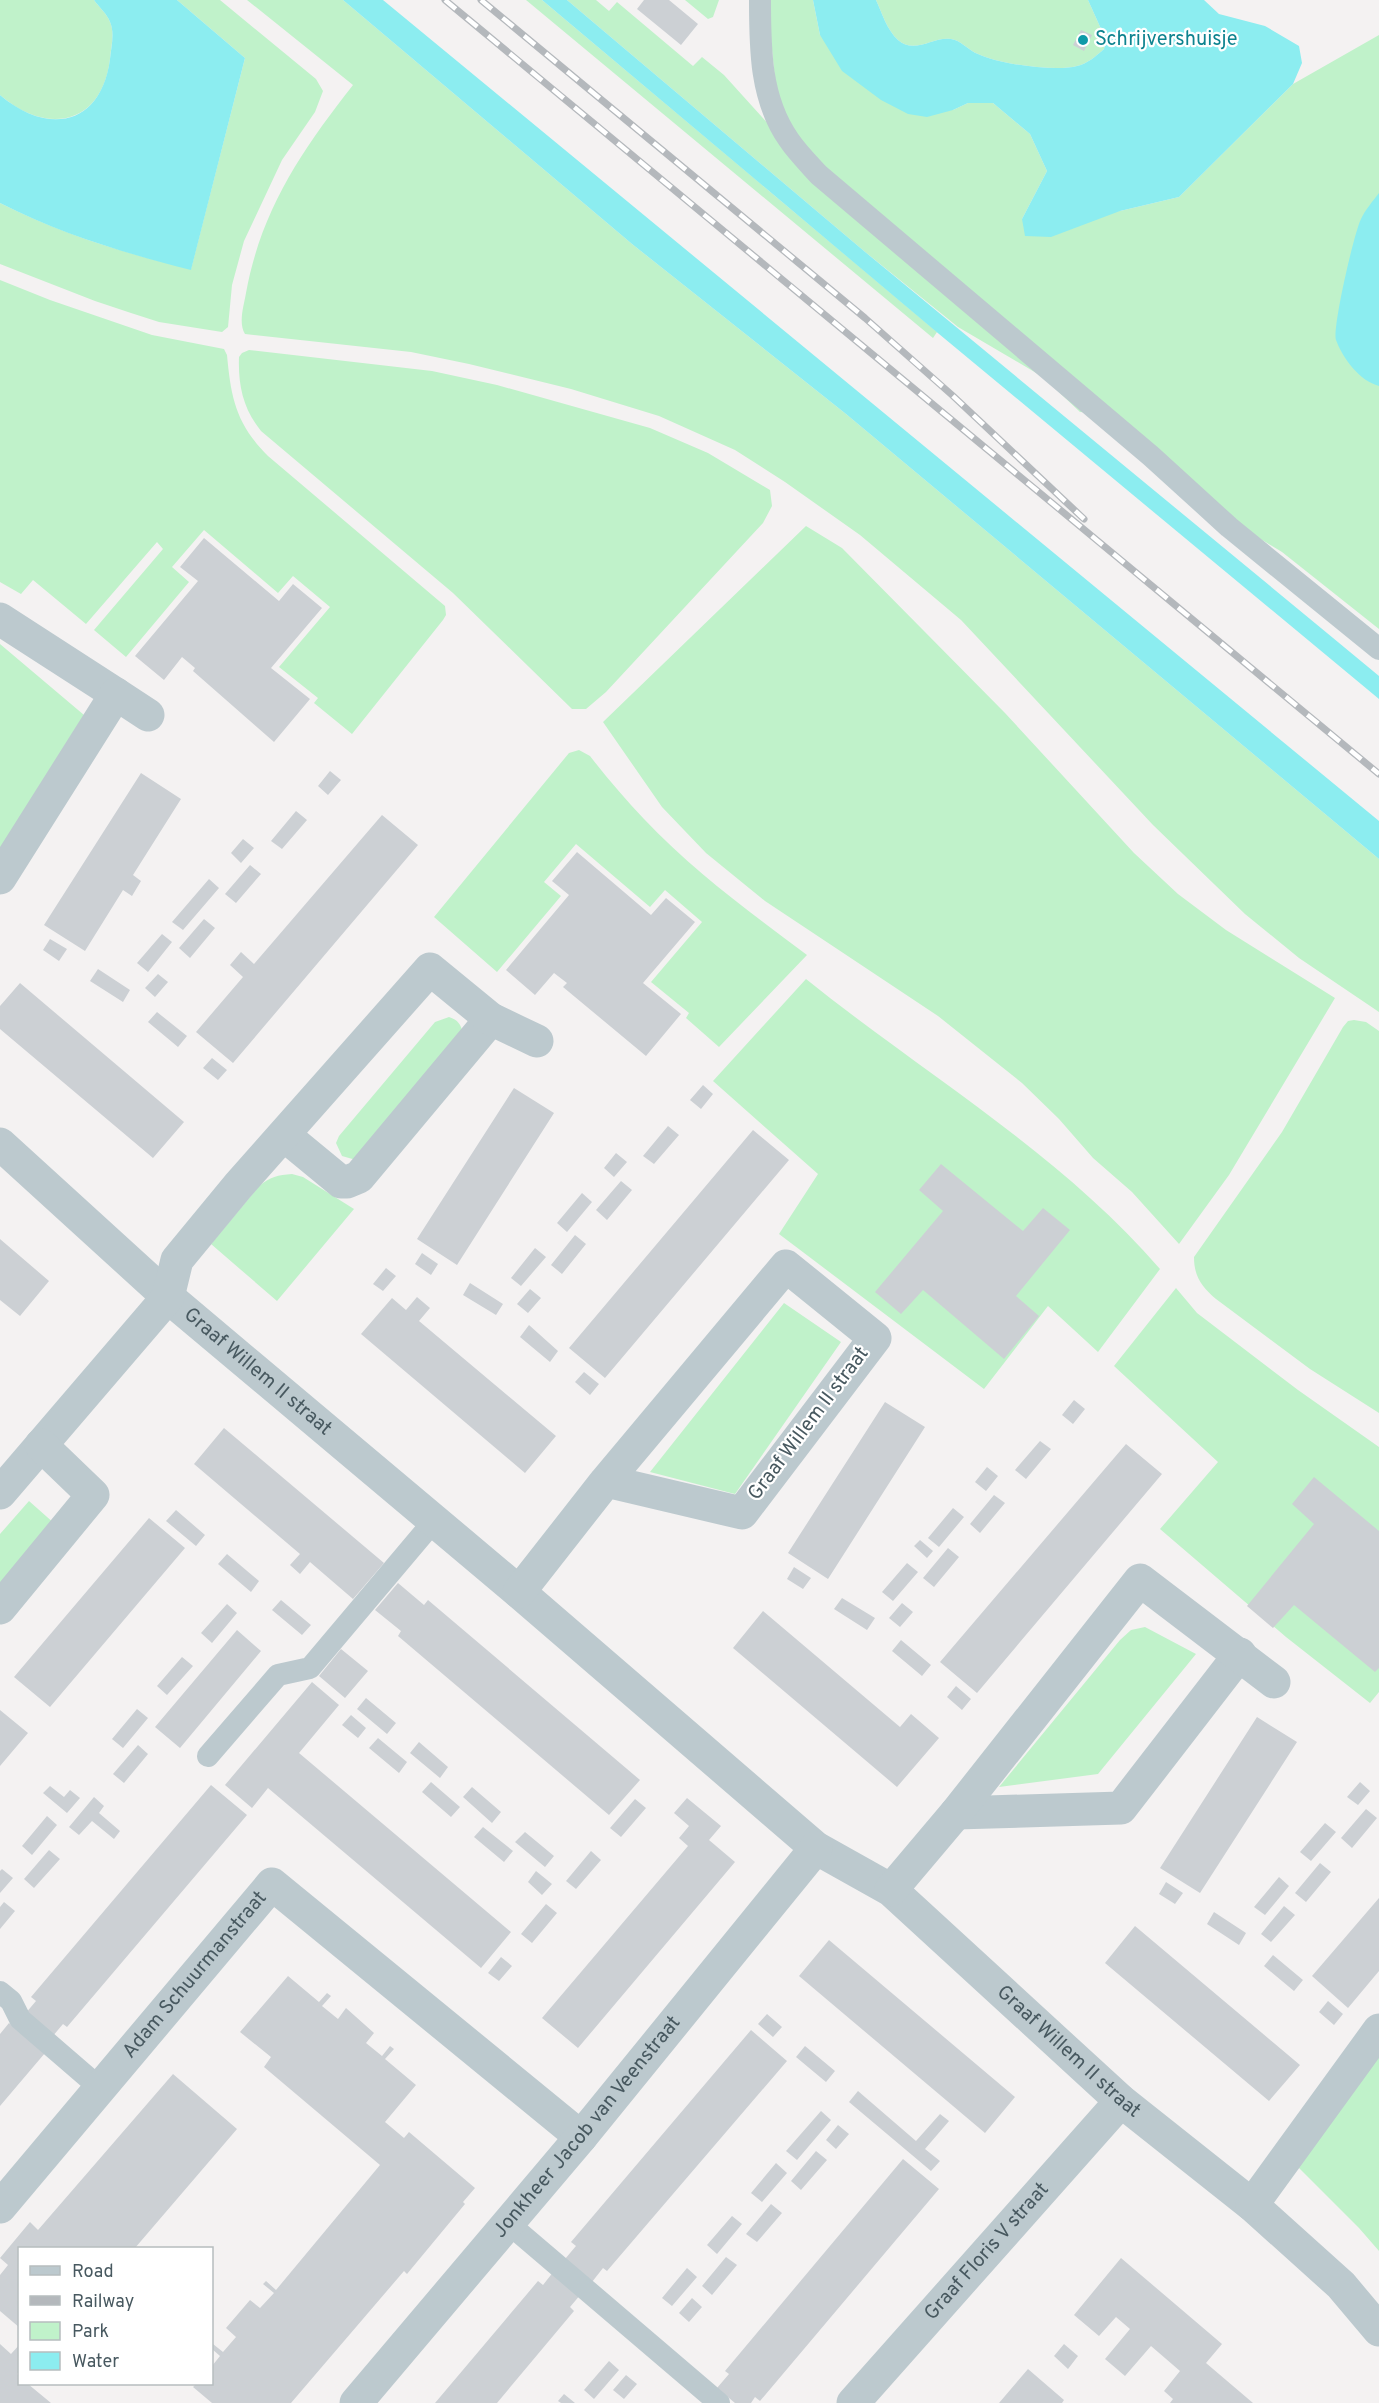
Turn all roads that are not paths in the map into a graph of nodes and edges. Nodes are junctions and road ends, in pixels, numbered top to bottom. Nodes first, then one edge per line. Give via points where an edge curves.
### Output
1 (760, 0) edge
2 (0, 619) edge
3 (1379, 650) edge
4 (116, 694) junction
5 (148, 715) dead end
6 (0, 878) edge
7 (491, 1019) junction
8 (537, 1041) dead end
9 (284, 1135) junction
10 (0, 1144) edge
11 (168, 1297) junction
12 (41, 1446) junction
13 (606, 1481) junction
14 (0, 1493) edge
15 (434, 1521) junction
16 (519, 1592) junction
17 (0, 1608) edge
18 (1240, 1654) junction
19 (1274, 1682) dead end
20 (208, 1756) dead end
21 (956, 1813) junction
22 (816, 1848) junction
23 (891, 1890) junction
24 (0, 1992) edge
25 (1379, 2030) edge
26 (100, 2088) junction
27 (1121, 2101) junction
28 (581, 2137) junction
29 (1252, 2205) junction
30 (0, 2207) edge
31 (508, 2223) junction
32 (1379, 2330) edge
33 (356, 2403) edge
34 (719, 2403) edge
35 (854, 2403) edge

1 - 3 lane via 767,96 789,141 819,175 1151,456 1229,527
2 - 4 street
4 - 5 street
4 - 6 street
7 - 8 street
7 - 9 street via 359,1177 342,1182
7 - 9 street via 430,969
9 - 11 street via 177,1260
10 - 11 street, Graaf Willem II straat
11 - 12 street
11 - 15 street, Graaf Willem II straat
12 - 14 street
12 - 17 street via 93,1496
13 - 13 street, Graaf Willem II straat via 786,1266 875,1338 742,1513
13 - 16 street, Graaf Willem II straat
15 - 16 street, Graaf Willem II straat
15 - 20 lane via 310,1668 278,1675
16 - 22 street, Graaf Willem II straat
18 - 19 street
18 - 21 street via 1121,1809
18 - 21 street via 1140,1580
21 - 23 street
22 - 23 street, Graaf Willem II straat
22 - 28 street, Jonkheer Jacob van Veenstraat
23 - 27 street, Graaf Willem II straat
24 - 26 lane via 11,2001 20,2019
25 - 29 street
26 - 28 street, Adam Schuurmanstraat via 272,1884
26 - 30 street, Adam Schuurmanstraat
27 - 29 street, Graaf Willem II straat
27 - 35 street, Graaf Floris V straat
28 - 31 street, Jonkheer Jacob van Veenstraat
29 - 32 street, Graaf Willem II straat via 1341,2285
31 - 33 street, Jonkheer Jacob van Veenstraat
31 - 34 lane

